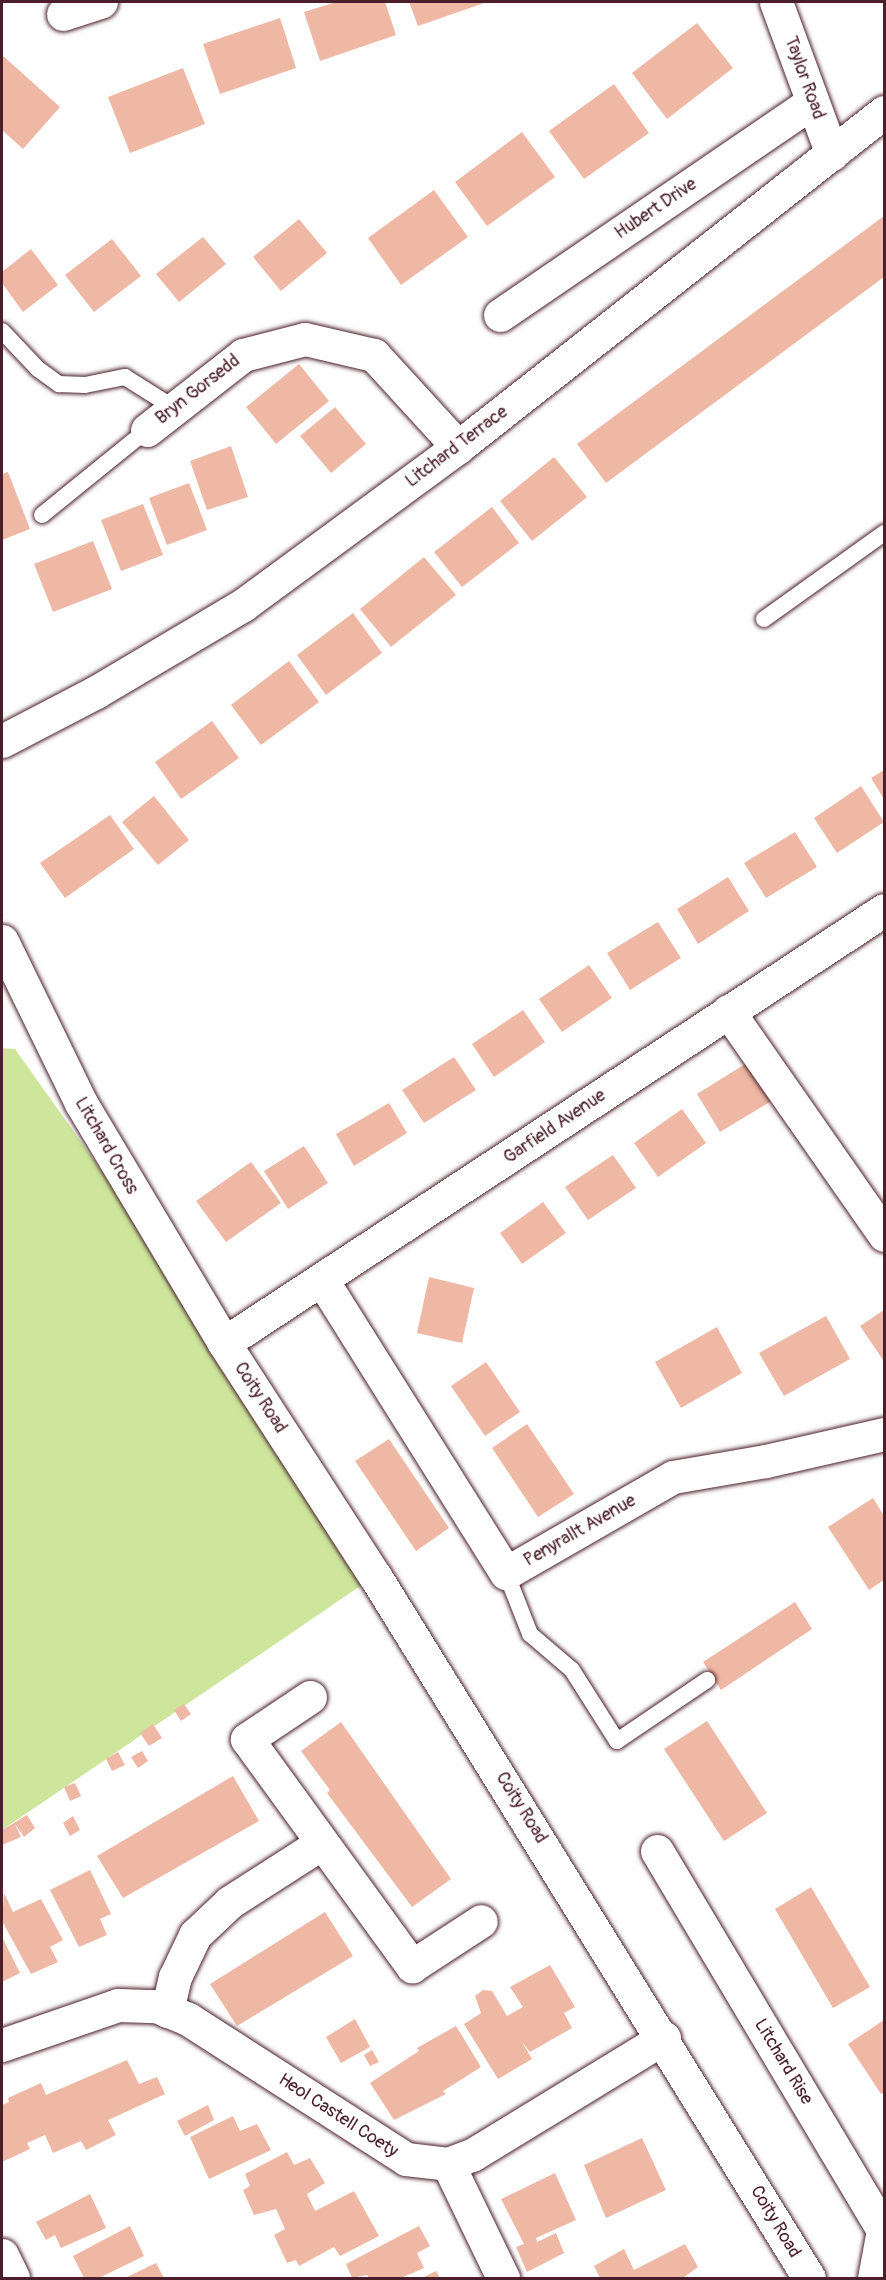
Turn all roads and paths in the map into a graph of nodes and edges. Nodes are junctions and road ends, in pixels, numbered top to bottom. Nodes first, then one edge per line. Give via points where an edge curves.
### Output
1 (101, 2) edge
2 (776, 2) edge
3 (63, 14) dead end
4 (813, 102) junction
5 (885, 112) edge
6 (832, 154) junction
7 (500, 315) dead end
8 (2, 331) edge
9 (174, 408) junction
10 (147, 430) joint
11 (458, 447) junction
12 (42, 515) dead end
13 (885, 533) edge
14 (764, 619) dead end
15 (2, 741) edge
16 (885, 910) edge
17 (3, 952) edge
18 (728, 1011) junction
19 (885, 1235) edge
20 (322, 1280) junction
21 (224, 1343) junction
22 (885, 1434) edge
23 (506, 1573) junction
24 (707, 1680) dead end
25 (310, 1697) dead end
26 (322, 1843) junction
27 (657, 1851) dead end
28 (481, 1921) dead end
29 (168, 2011) junction
30 (664, 2038) junction
31 (2, 2044) edge
32 (448, 2164) junction
33 (2, 2255) edge
34 (13, 2278) edge
35 (502, 2278) edge
36 (809, 2278) edge
37 (874, 2278) edge

1 - 3 street
2 - 4 street, Taylor Road
4 - 6 street, Taylor Road
4 - 7 street, Hubert Drive
5 - 6 street, Litchard Terrace
6 - 11 street, Litchard Terrace
8 - 9 lane via 38,369 59,384 85,385 125,377
9 - 10 street, Bryn Gorsedd
9 - 11 street, Bryn Gorsedd via 243,355 305,339 374,355
10 - 12 lane
11 - 15 street, Litchard Terrace via 243,605 96,692
13 - 14 lane
16 - 18 street, Garfield Avenue
17 - 21 street, Litchard Cross via 81,1103
18 - 19 street
18 - 20 street, Garfield Avenue
20 - 21 street, Garfield Avenue
20 - 23 street, Penyrallt Avenue
21 - 30 street, Coity Road
22 - 23 street, Penyrallt Avenue via 673,1477
23 - 24 lane via 530,1634 572,1670 617,1741
25 - 26 street via 247,1739
26 - 28 street via 412,1966
26 - 29 street via 230,1902 195,1935 175,1977
27 - 37 street, Litchard Rise via 883,2230
29 - 31 street, Heol Castell Coety via 156,2006 118,2005
29 - 32 street, Heol Castell Coety via 188,2019 406,2159
30 - 32 street, Heol Castell Coety via 472,2156
30 - 36 street, Coity Road
32 - 35 street
33 - 34 street

